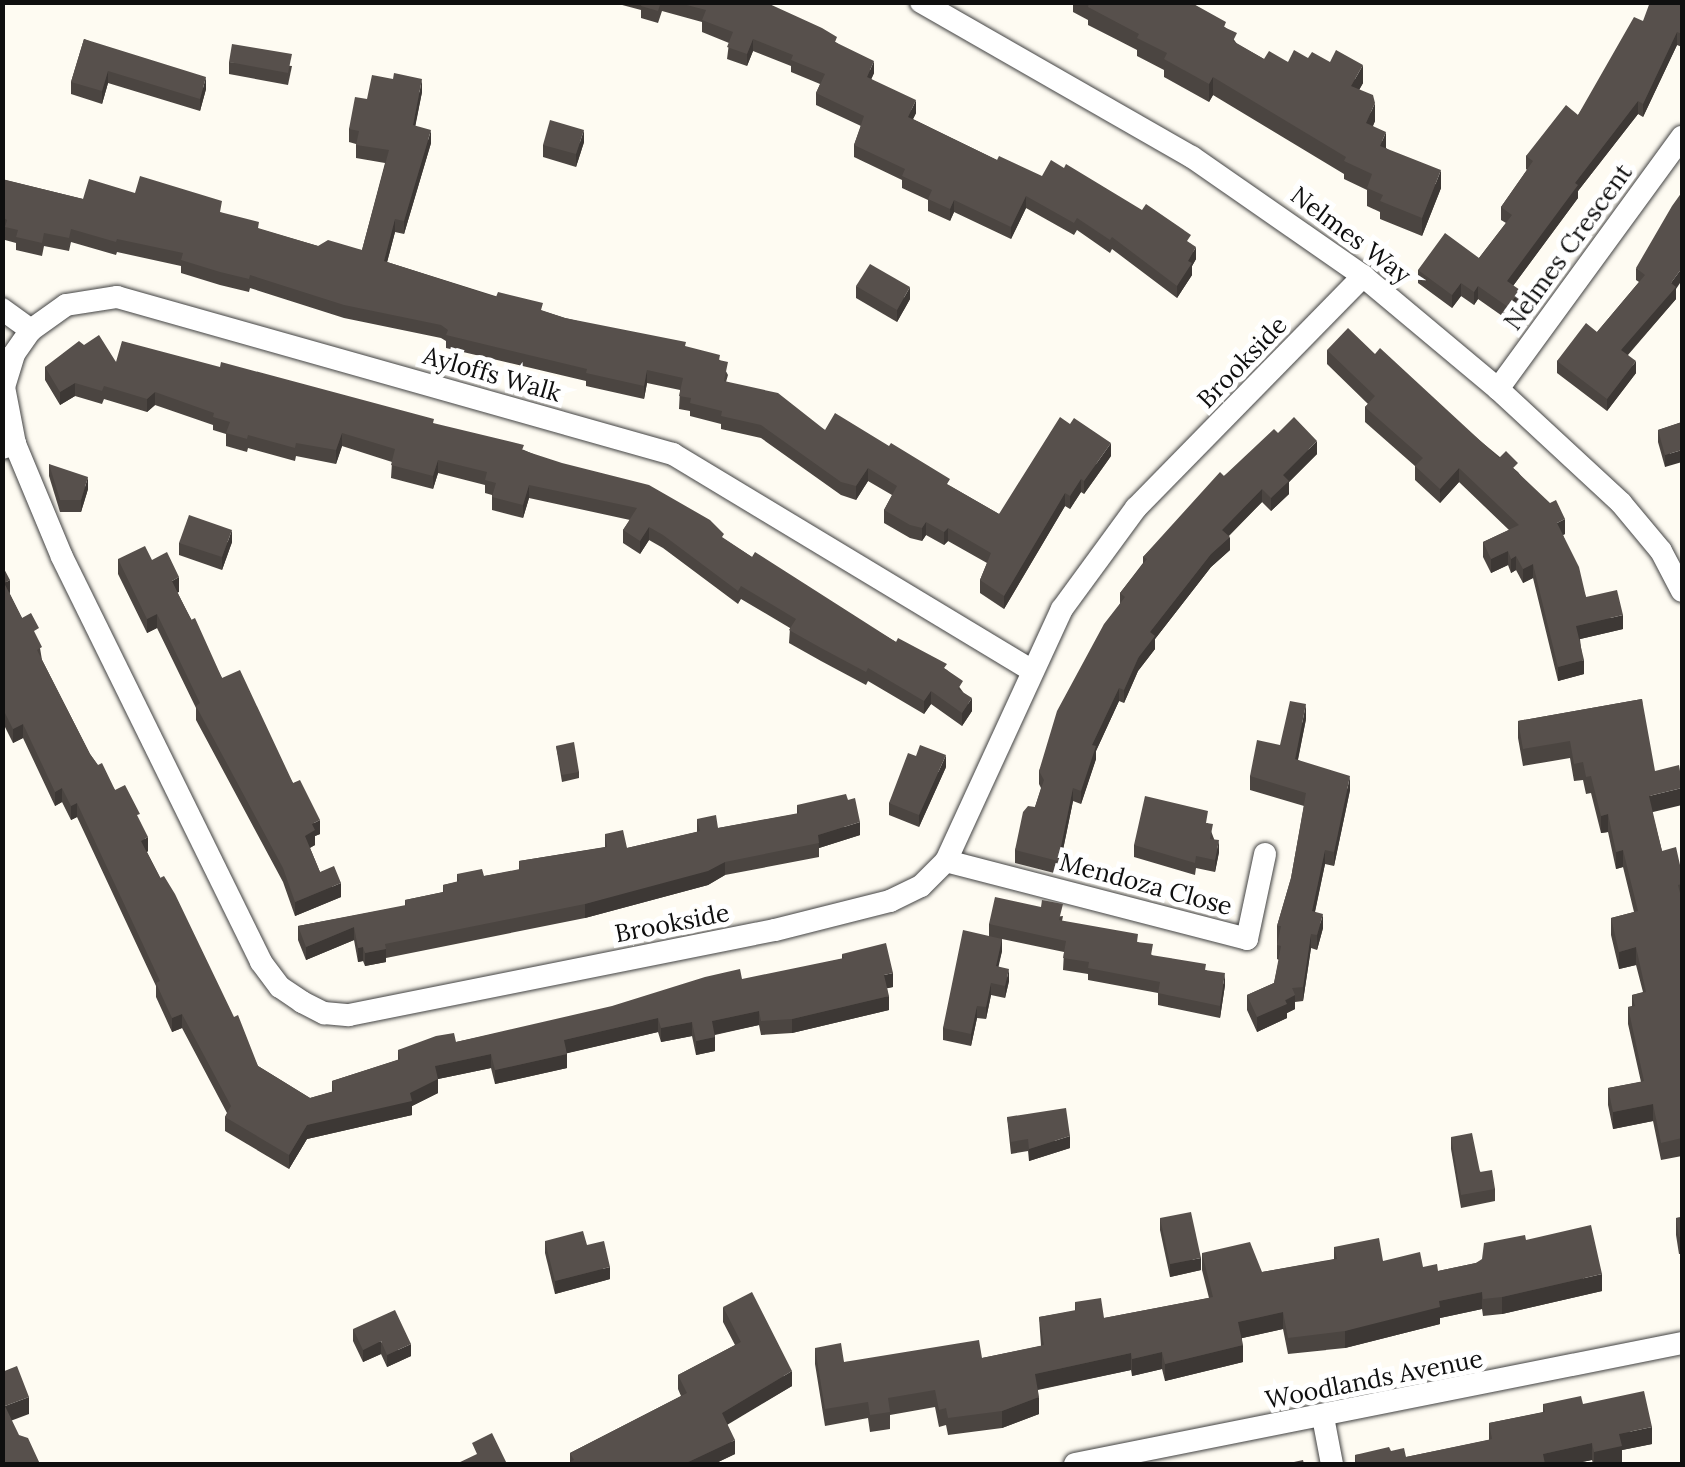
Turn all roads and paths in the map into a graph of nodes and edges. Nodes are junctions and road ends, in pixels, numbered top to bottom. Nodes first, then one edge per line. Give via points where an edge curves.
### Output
1 (921, 2) edge
2 (1682, 137) edge
3 (1363, 276) junction
4 (2, 308) edge
5 (30, 330) junction
6 (1498, 389) junction
7 (9, 446) edge
8 (1682, 591) edge
9 (1030, 669) junction
10 (1265, 854) dead end
11 (946, 860) junction
12 (1682, 1343) edge
13 (1323, 1417) junction
14 (1075, 1464) edge
15 (1332, 1464) edge

1 - 3 street, Nelmes Way via 1192,157
2 - 6 street, Nelmes Crescent
3 - 6 street, Nelmes Way
3 - 9 street, Brookside via 1136,508 1062,609
4 - 5 street
5 - 7 street via 4,387
5 - 9 street, Ayloffs Walk via 66,305 116,297 673,454
6 - 8 street, Nelmes Way via 1621,504 1661,551
7 - 11 street, Brookside via 262,962 280,987 324,1013 350,1014 775,930 890,901 921,886
9 - 11 street, Brookside
10 - 11 street, Mendoza Close via 1247,939
12 - 13 street, Woodlands Avenue
13 - 14 street, Woodlands Avenue
13 - 15 street

